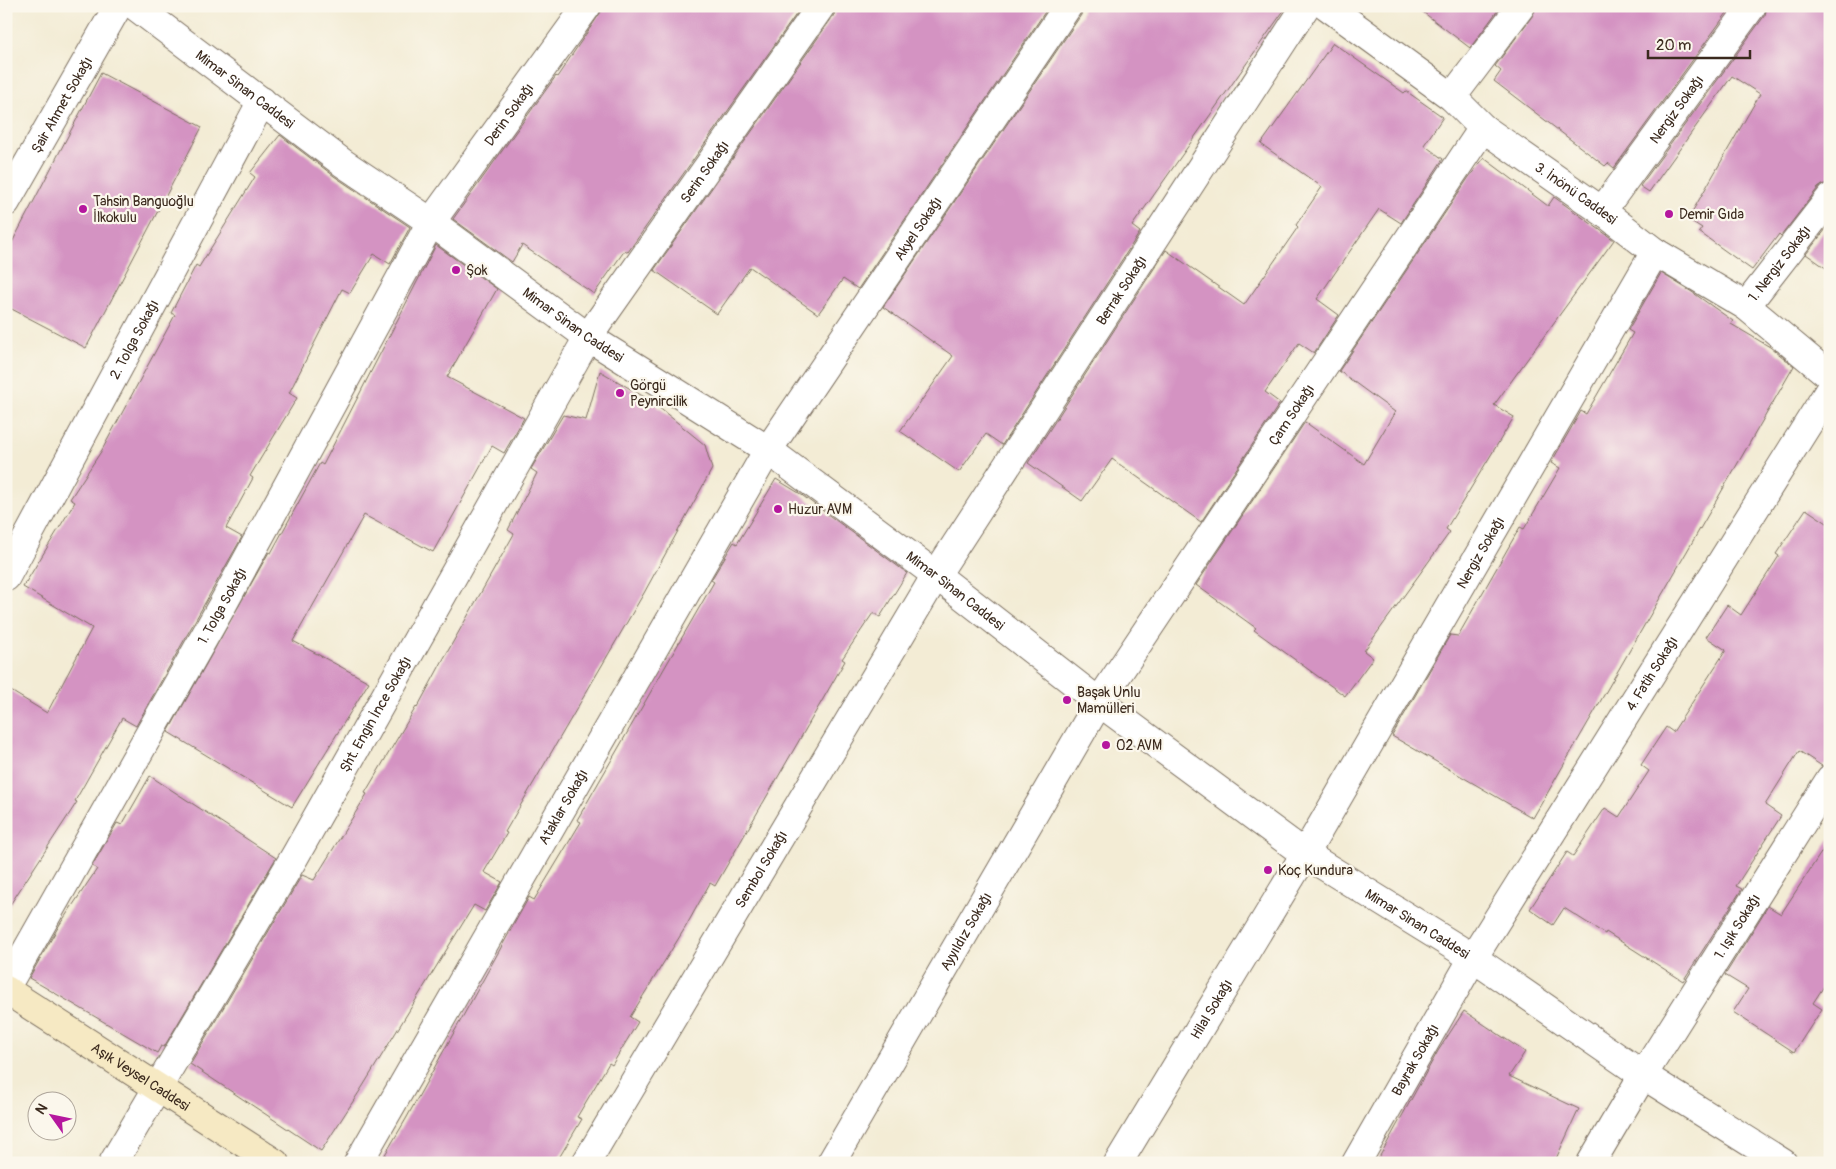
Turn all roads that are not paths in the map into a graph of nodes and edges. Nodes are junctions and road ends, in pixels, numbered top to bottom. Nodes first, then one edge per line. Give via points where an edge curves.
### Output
1 (118, 6) edge
2 (135, 6) edge
3 (587, 6) edge
4 (821, 6) edge
5 (1068, 6) edge
6 (1306, 6) edge
7 (1327, 6) edge
8 (1521, 6) edge
9 (1752, 6) edge
10 (1452, 97) junction
11 (262, 101) junction
12 (1483, 128) junction
13 (1830, 198) edge
14 (6, 202) edge
15 (1602, 211) junction
16 (431, 222) junction
17 (1655, 252) junction
18 (1746, 306) junction
19 (588, 337) junction
20 (1830, 376) edge
21 (1830, 389) edge
22 (768, 450) junction
23 (936, 575) junction
24 (6, 577) edge
25 (1099, 702) junction
26 (1830, 779) edge
27 (1305, 854) junction
28 (1473, 958) junction
29 (6, 988) edge
30 (1643, 1075) junction
31 (157, 1087) junction
32 (114, 1163) edge
33 (275, 1163) edge
34 (358, 1163) edge
35 (586, 1163) edge
36 (832, 1163) edge
37 (1118, 1163) edge
38 (1356, 1163) edge
39 (1591, 1163) edge
40 (1783, 1163) edge

1 - 14 street, Şair Ahmet Sokağı
2 - 11 street, Mimar Sinan Caddesi
3 - 16 street, Derin Sokağı
4 - 19 street, Serin Sokağı
5 - 22 street, Akyel Sokağı
6 - 23 street, Berrak Sokağı
7 - 10 street, 3. İnönü Caddesi
8 - 10 street
9 - 15 street, Nergiz Sokağı
10 - 12 street, 3. İnönü Caddesi
11 - 16 street, Mimar Sinan Caddesi via 343,163
11 - 24 street, 2. Tolga Sokağı
12 - 15 street, 3. İnönü Caddesi
12 - 25 street, Çam Sokağı
13 - 18 street, 1. Nergiz Sokağı
15 - 17 street, 3. İnönü Caddesi
16 - 19 street, Mimar Sinan Caddesi
16 - 29 street, 1. Tolga Sokağı via 223,604
17 - 18 street, 3. İnönü Caddesi
17 - 27 street, Nergiz Sokağı
18 - 20 street, 3. İnönü Caddesi
19 - 22 street, Mimar Sinan Caddesi
19 - 31 street, Şht. Engin İnce Sokağı via 296,856
21 - 28 street, 4. Fatih Sokağı
22 - 23 street, Mimar Sinan Caddesi
22 - 34 street, Ataklar Sokağı
23 - 25 street, Mimar Sinan Caddesi
23 - 35 street, Sembol Sokağı
25 - 27 street, Mimar Sinan Caddesi
25 - 36 street, Ayyıldız Sokağı
26 - 30 street, 1. Işık Sokağı
27 - 28 street, Mimar Sinan Caddesi
27 - 37 street, Hilal Sokağı
28 - 30 street, Mimar Sinan Caddesi
28 - 38 street, Bayrak Sokağı
29 - 31 main road, Aşık Veysel Caddesi
30 - 39 street, 1. Işık Sokağı
30 - 40 street, Mimar Sinan Caddesi
31 - 32 street, Şht. Engin İnce Sokağı
31 - 33 main road, Aşık Veysel Caddesi

